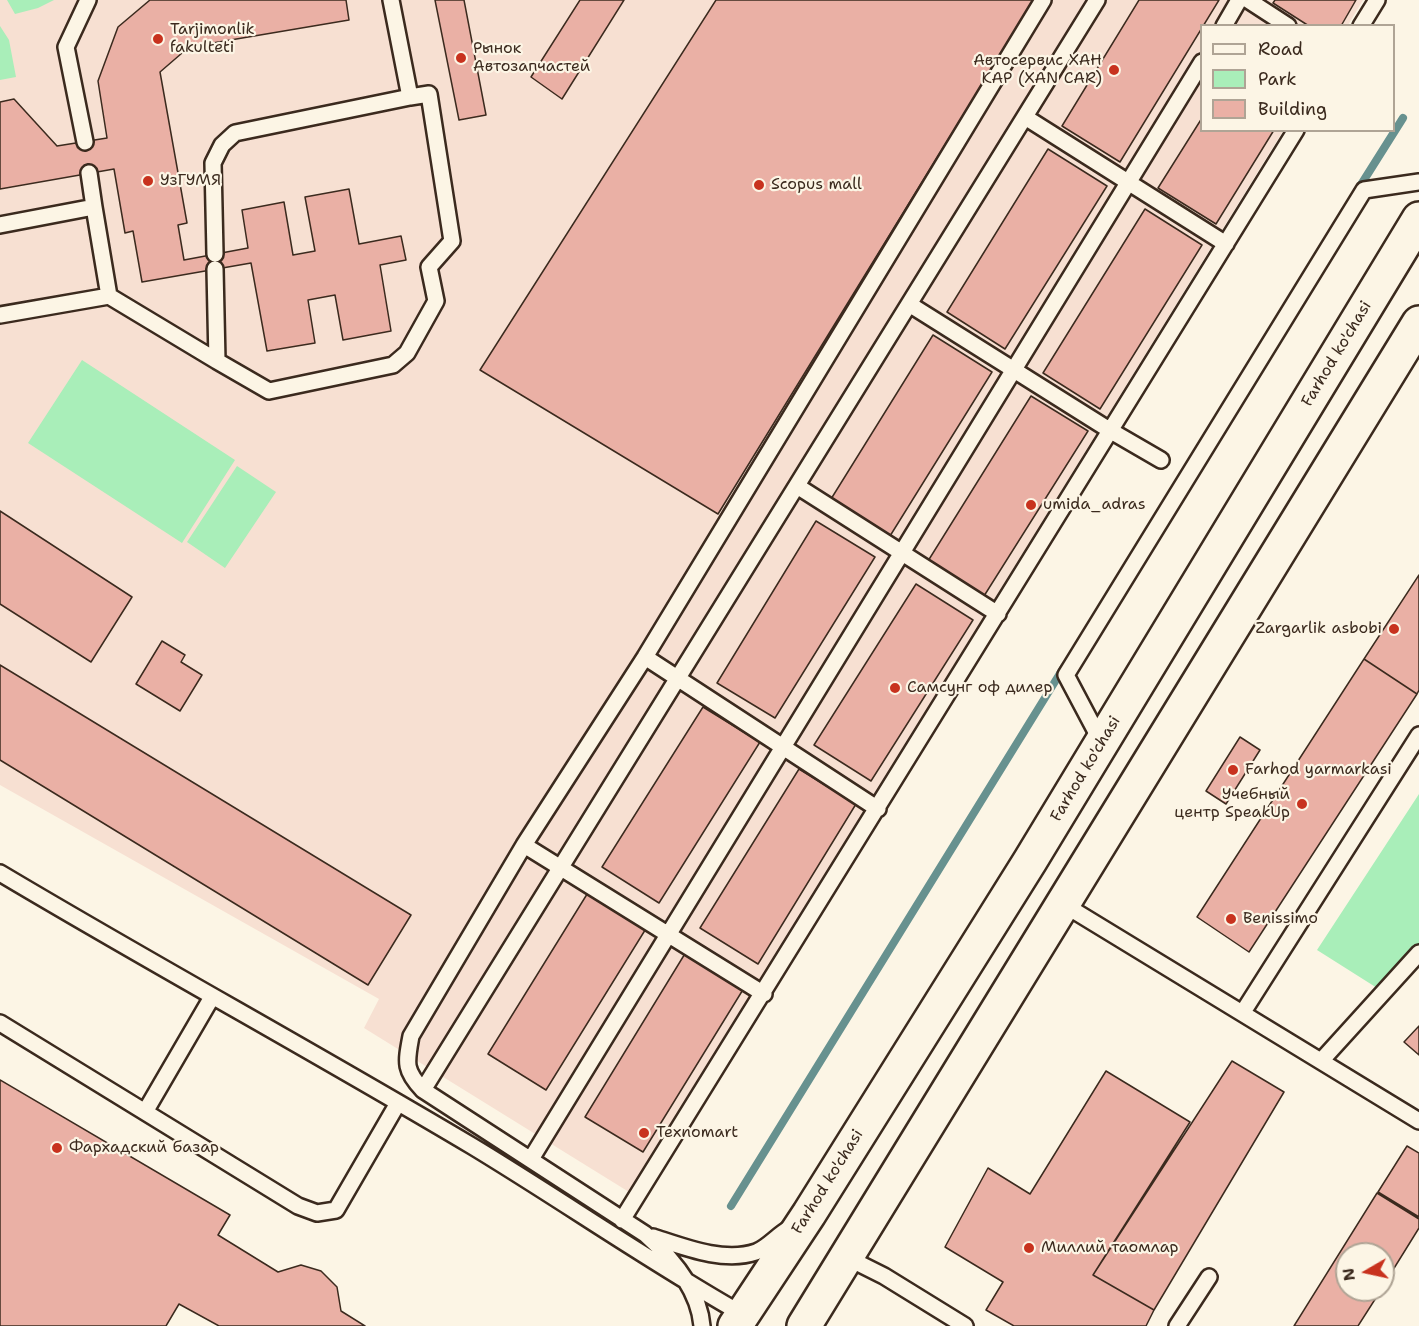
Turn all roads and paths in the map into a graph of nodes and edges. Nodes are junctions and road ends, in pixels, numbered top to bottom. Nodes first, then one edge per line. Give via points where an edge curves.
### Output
1 (88, 0) edge
2 (391, 0) edge
3 (1043, 0) edge
4 (1097, 0) edge
5 (1239, 0) edge
6 (1248, 0) edge
7 (1377, 0) edge
8 (1225, 24) edge
9 (1285, 24) edge
10 (1362, 24) edge
11 (1200, 65) edge
12 (410, 97) junction
13 (1025, 117) junction
14 (1295, 132) edge
15 (85, 142) dead end
16 (90, 173) dead end
17 (1129, 180) junction
18 (1419, 182) edge
19 (94, 207) junction
20 (1419, 219) edge
21 (0, 225) edge
22 (1226, 244) junction
23 (109, 296) junction
24 (909, 304) junction
25 (0, 315) edge
26 (1419, 323) edge
27 (217, 361) junction
28 (1014, 369) junction
29 (1111, 431) junction
30 (1161, 460) dead end
31 (797, 486) junction
32 (902, 551) junction
33 (998, 614) junction
34 (645, 657) junction
35 (677, 680) junction
36 (1419, 735) edge
37 (1102, 743) junction
38 (782, 747) junction
39 (878, 809) junction
40 (524, 845) junction
41 (561, 868) junction
42 (1, 877) edge
43 (1063, 904) junction
44 (668, 934) junction
45 (1419, 953) edge
46 (764, 994) junction
47 (212, 997) junction
48 (1243, 1012) junction
49 (0, 1023) edge
50 (1321, 1061) junction
51 (423, 1090) junction
52 (398, 1103) junction
53 (145, 1112) junction
54 (1419, 1121) edge
55 (531, 1160) junction
56 (809, 1214) junction
57 (622, 1220) junction
58 (645, 1234) junction
59 (846, 1257) junction
60 (1209, 1277) dead end
61 (687, 1283) junction
62 (747, 1322) edge
63 (702, 1326) edge
64 (804, 1326) edge
65 (965, 1326) edge
66 (1177, 1326) edge

1 - 15 lane via 66,47
2 - 12 lane
3 - 34 lane
4 - 13 lane
5 - 8 lane
6 - 9 lane
7 - 10 lane
11 - 17 lane
12 - 27 lane via 235,132 222,145 213,162
12 - 27 lane via 429,94 452,241 429,267 436,301 407,354 393,365 269,391
13 - 17 lane
13 - 24 lane
14 - 22 lane
16 - 19 lane
17 - 22 lane
17 - 28 lane
18 - 37 lane via 1364,190 1066,675
19 - 21 lane
19 - 23 lane
20 - 37 main road, Farhod ko'chasi
22 - 29 lane
23 - 25 lane
23 - 27 lane
24 - 28 lane
24 - 31 lane
26 - 43 main road
28 - 29 lane
28 - 32 lane
29 - 30 lane
29 - 33 lane
31 - 32 lane
31 - 35 lane
32 - 33 lane
32 - 38 lane
33 - 39 lane
34 - 35 lane
34 - 40 lane
35 - 38 lane
35 - 41 lane
36 - 48 lane
37 - 56 main road, Farhod ko'chasi
38 - 39 lane
38 - 44 lane
39 - 46 lane
40 - 41 lane
40 - 51 lane via 411,1036 407,1056 410,1076
41 - 44 lane
41 - 51 lane
42 - 47 lane
43 - 48 lane
43 - 59 main road
44 - 46 lane
44 - 55 lane
45 - 50 lane
46 - 57 lane
47 - 52 lane
47 - 53 lane
48 - 50 lane
49 - 53 lane
50 - 54 lane
51 - 55 lane
52 - 53 lane via 336,1210 317,1213 298,1206
52 - 61 lane via 505,1166
55 - 57 lane
56 - 58 lane via 759,1251 739,1256 681,1246
56 - 62 main road, Farhod ko'chasi
57 - 58 lane
58 - 61 lane via 670,1257
59 - 64 main road
59 - 65 lane
60 - 66 lane
61 - 62 lane
61 - 63 lane

